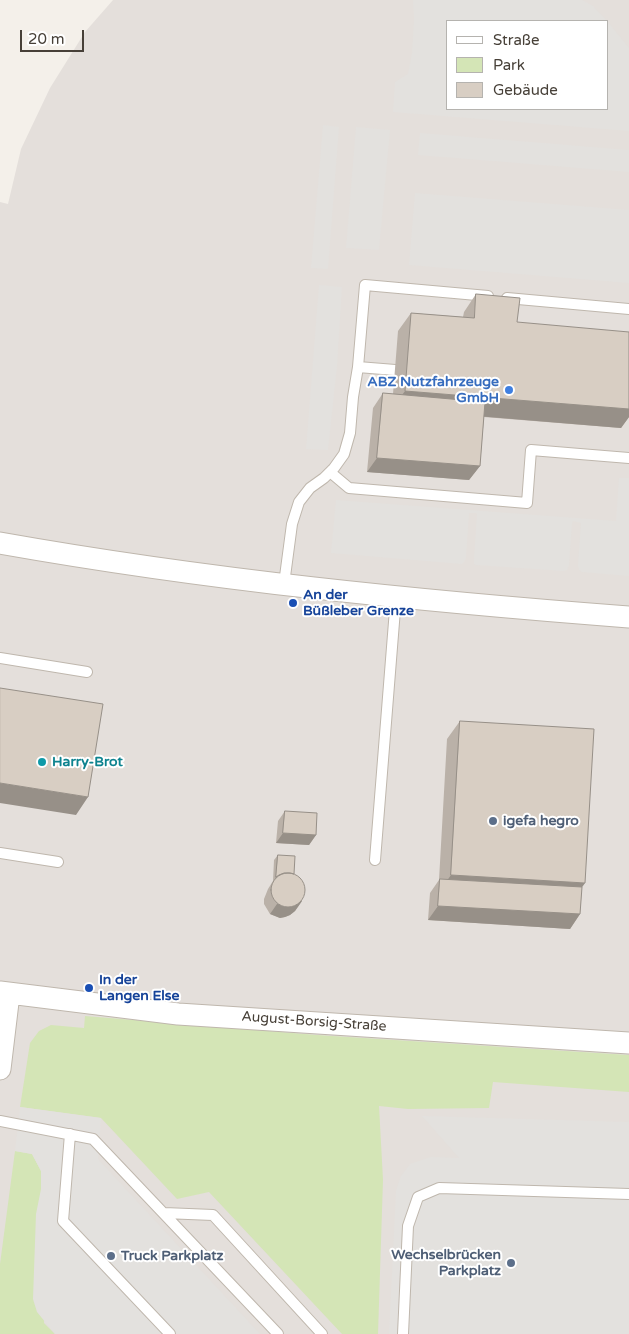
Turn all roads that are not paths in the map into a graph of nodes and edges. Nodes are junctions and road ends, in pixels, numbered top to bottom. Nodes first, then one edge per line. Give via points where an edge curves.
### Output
1 (629, 309) edge
2 (358, 367) junction
3 (396, 370) dead end
4 (629, 458) edge
5 (330, 472) junction
6 (0, 543) edge
7 (284, 584) junction
8 (396, 597) junction
9 (629, 617) edge
10 (0, 658) edge
11 (88, 672) dead end
12 (0, 853) edge
13 (376, 860) dead end
14 (58, 862) dead end
15 (5, 993) edge
16 (629, 1043) edge
17 (0, 1069) edge
18 (0, 1121) edge
19 (70, 1134) junction
20 (629, 1194) edge
21 (164, 1213) junction
22 (170, 1334) edge
23 (278, 1334) edge
24 (322, 1334) edge
25 (403, 1334) edge

1 - 2 lane via 365,285
2 - 3 lane
2 - 5 lane via 350,433 344,454
4 - 5 lane via 531,450 527,502 349,488
5 - 7 lane via 299,502 292,524
6 - 7 street
7 - 8 street
8 - 9 street
8 - 13 lane
10 - 11 lane
12 - 14 lane
15 - 16 street, August-Borsig-Straße via 178,1014
15 - 17 street
18 - 19 lane
19 - 21 lane via 94,1139
19 - 22 lane via 63,1221
20 - 25 lane via 439,1188 418,1197 408,1226
21 - 23 lane
21 - 24 lane via 213,1215

